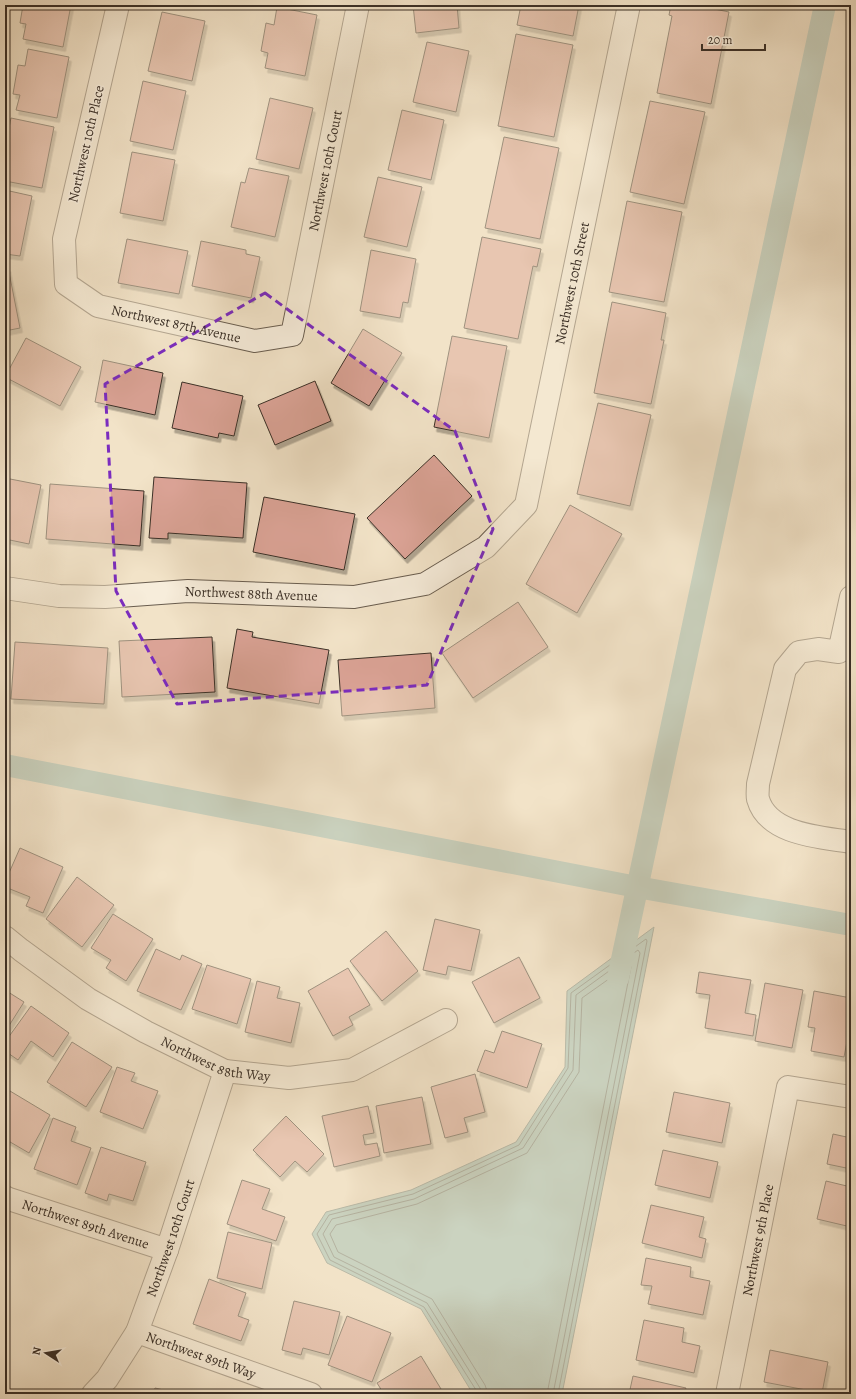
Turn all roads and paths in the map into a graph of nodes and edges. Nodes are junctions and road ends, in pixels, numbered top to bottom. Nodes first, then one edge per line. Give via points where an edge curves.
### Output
1 (118, 5) edge
2 (358, 5) edge
3 (629, 5) edge
4 (66, 284) joint
5 (292, 335) joint
6 (486, 547) joint
7 (5, 588) edge
8 (851, 597) edge
9 (851, 842) edge
10 (5, 937) edge
11 (446, 1020) dead end
12 (226, 1071) junction
13 (851, 1097) edge
14 (5, 1197) edge
15 (167, 1250) junction
16 (137, 1332) junction
17 (93, 1394) edge
18 (311, 1394) edge
19 (727, 1394) edge

1 - 4 street, Northwest 10th Place via 64,239
2 - 5 street, Northwest 10th Court
3 - 6 street, Northwest 10th Street via 526,506
4 - 5 street, Northwest 87th Avenue via 98,306 255,341
6 - 7 street, Northwest 88th Avenue via 425,584 354,597 188,591 105,597 67,596
8 - 9 street via 839,652 818,649 799,652 785,670 758,784 758,799 766,815 779,825 803,834
10 - 12 street, Northwest 88th Way via 88,999 146,1032
11 - 12 street, Northwest 88th Way via 352,1070 289,1078
12 - 15 street, Northwest 10th Court
13 - 19 street, Northwest 9th Place via 788,1086
14 - 15 street, Northwest 89th Avenue
15 - 16 street, Northwest 10th Court
16 - 17 street, Northwest 10th Court via 107,1379
16 - 18 street, Northwest 89th Way

